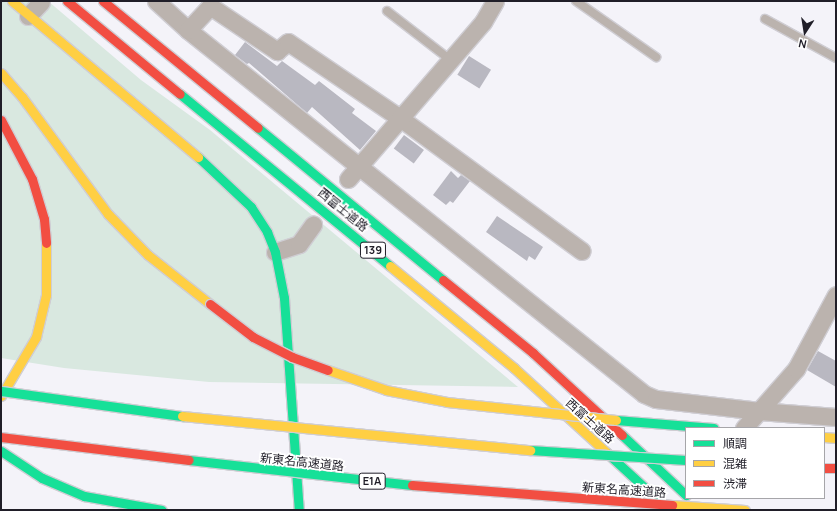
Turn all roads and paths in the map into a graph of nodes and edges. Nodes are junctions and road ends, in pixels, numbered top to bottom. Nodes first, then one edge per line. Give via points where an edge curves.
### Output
1 (12, 1) edge
2 (67, 1) edge
3 (103, 1) edge
4 (156, 1) edge
5 (576, 1) edge
6 (41, 2) edge
7 (490, 3) edge
8 (387, 11) dead end
9 (28, 16) junction
10 (765, 19) dead end
11 (188, 30) junction
12 (656, 57) dead end
13 (836, 58) edge
14 (449, 59) junction
15 (1, 73) edge
16 (400, 118) junction
17 (1, 120) edge
18 (360, 166) junction
19 (348, 180) dead end
20 (312, 225) dead end
21 (582, 251) dead end
22 (275, 252) junction
23 (836, 295) edge
24 (1, 392) edge
25 (1, 396) edge
26 (759, 411) junction
27 (836, 417) edge
28 (702, 427) edge
29 (745, 427) edge
30 (1, 437) edge
31 (825, 437) edge
32 (836, 438) edge
33 (1, 451) edge
34 (685, 460) edge
35 (825, 468) edge
36 (836, 468) edge
37 (685, 494) edge
38 (690, 499) edge
39 (162, 510) edge
40 (299, 510) edge
41 (669, 510) edge
42 (702, 510) edge
43 (745, 510) edge

1 - 9 main road
2 - 41 main road, 西富士道路 / 139 via 514,368
3 - 37 main road, 西富士道路 / 139 via 527,348
4 - 11 street
5 - 12 lane
6 - 9 street
7 - 14 street via 483,22
8 - 14 lane
9 - 22 main road via 228,183 251,207 267,232
10 - 13 lane
11 - 16 street via 210,6 277,51 288,42
11 - 18 street
14 - 16 street
15 - 28 main road, bridge via 22,97 108,214 148,256 253,337 292,358 386,390 447,402 548,414
16 - 18 street
16 - 21 street
17 - 25 main road via 32,180 44,219 48,259 46,295 36,337
18 - 19 street
18 - 26 street via 644,394 656,399
20 - 22 street via 299,244
22 - 40 main road via 284,298
23 - 26 street via 796,369
24 - 34 main road, bridge via 178,416 353,434 497,448
26 - 27 street
26 - 29 street
30 - 43 main road, 新東名高速道路 / E1A, bridge via 336,478 541,497
31 - 32 main road
33 - 39 main road via 42,478 84,496
35 - 36 main road
38 - 42 main road

